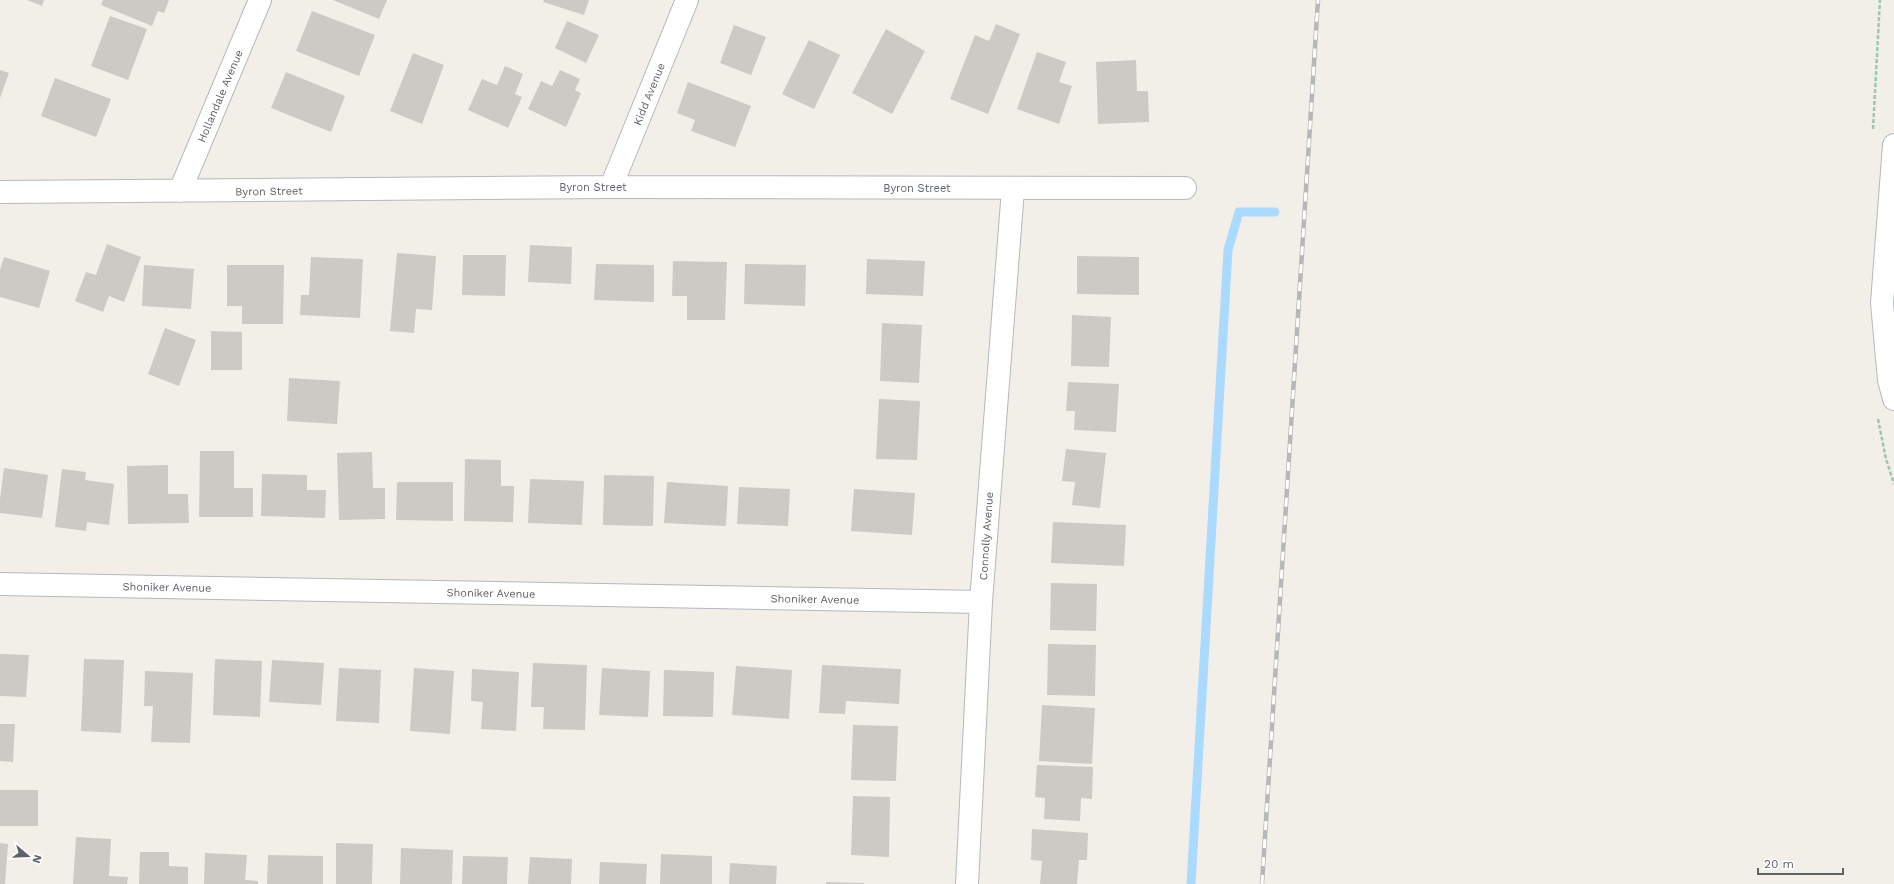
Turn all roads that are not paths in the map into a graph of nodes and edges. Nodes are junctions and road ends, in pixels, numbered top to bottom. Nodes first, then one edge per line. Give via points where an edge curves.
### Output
1 (260, 0) edge
2 (687, 0) edge
3 (1894, 145) edge
4 (1893, 167) edge
5 (611, 187) junction
6 (1186, 188) dead end
7 (1013, 189) junction
8 (180, 191) junction
9 (0, 192) edge
10 (1894, 399) edge
11 (0, 584) edge
12 (981, 602) junction
13 (967, 884) edge

1 - 8 street, Hollandale Avenue
2 - 5 street, Kidd Avenue
3 - 4 street
4 - 10 street via 1882,303
5 - 7 street, Byron Street
5 - 8 street, Byron Street
6 - 7 street, Byron Street
7 - 12 street, Connolly Avenue
8 - 9 street, Byron Street
11 - 12 street, Shoniker Avenue
12 - 13 street, Connolly Avenue

